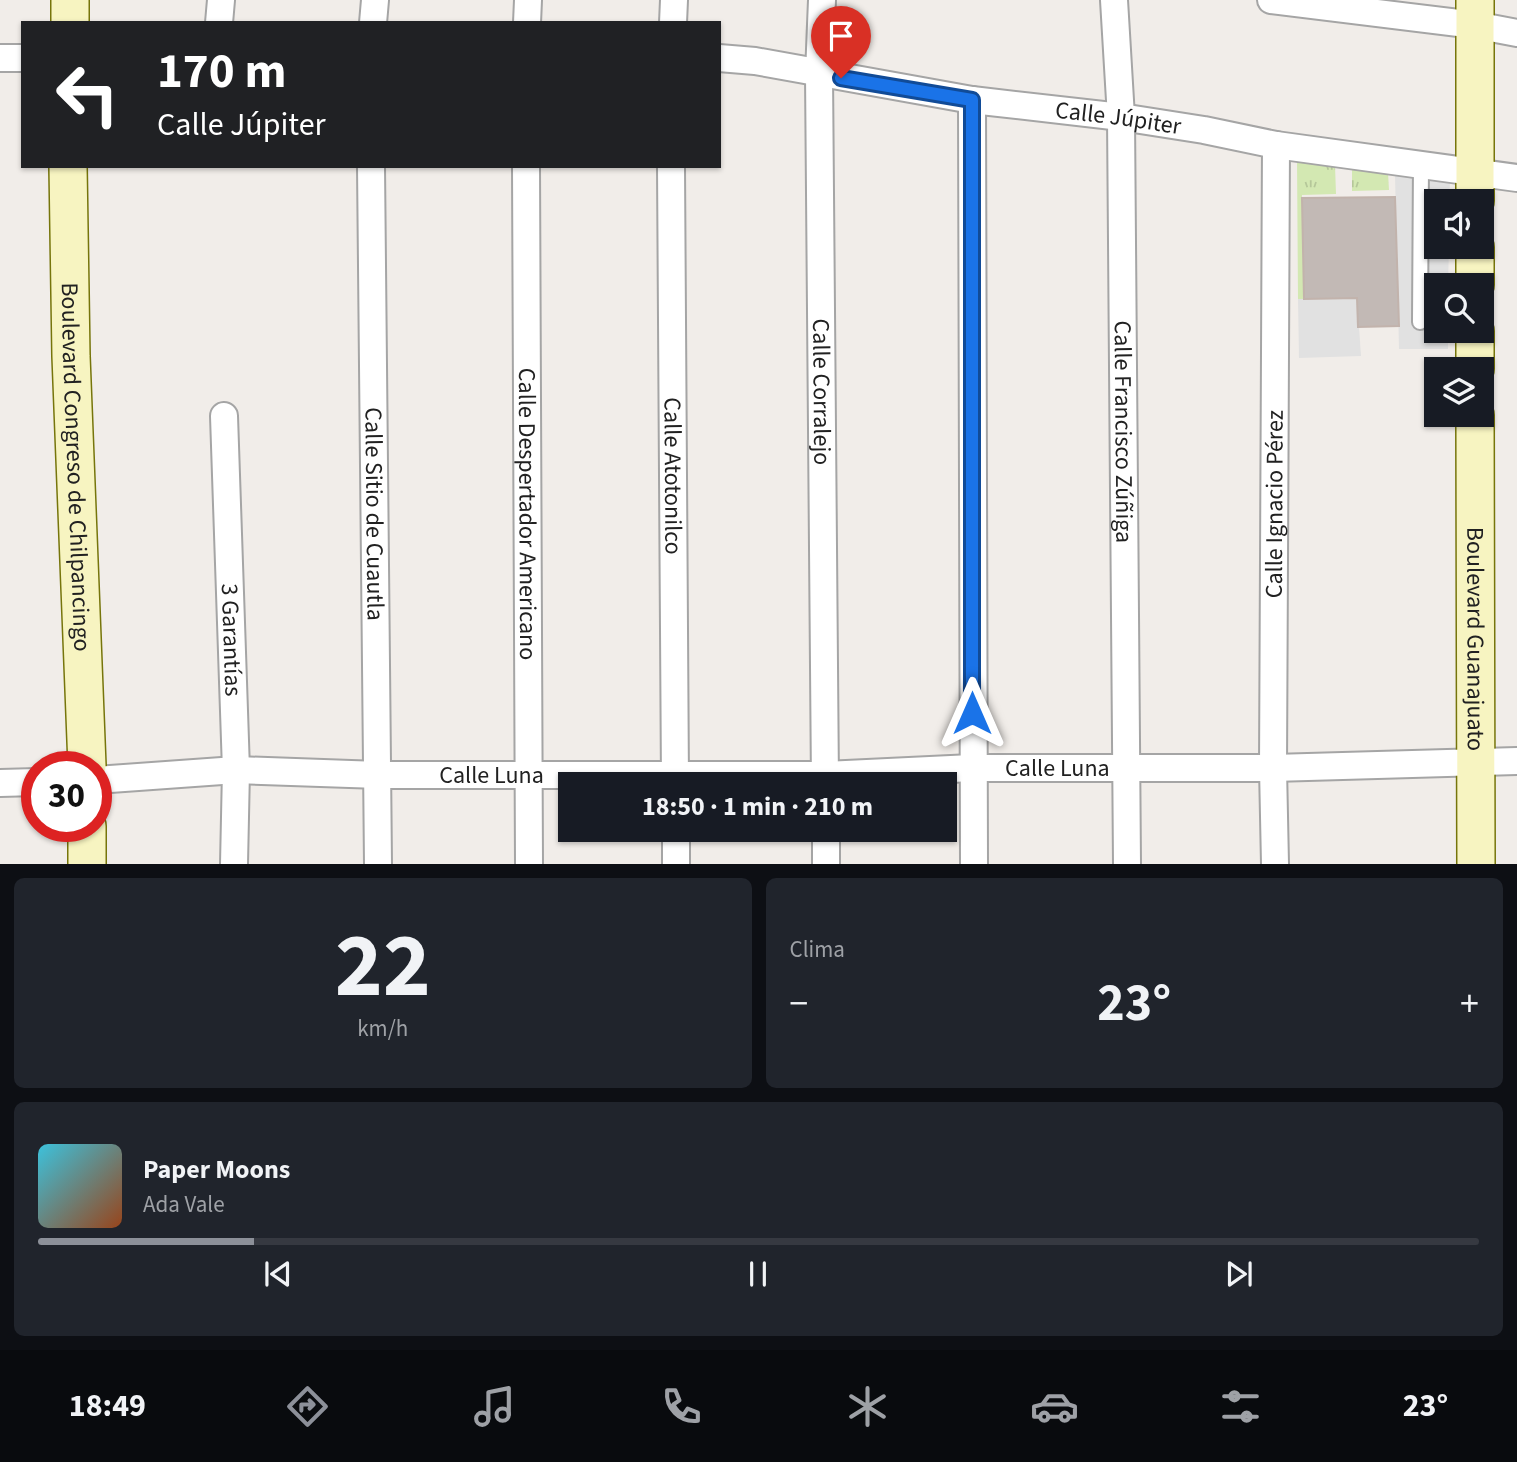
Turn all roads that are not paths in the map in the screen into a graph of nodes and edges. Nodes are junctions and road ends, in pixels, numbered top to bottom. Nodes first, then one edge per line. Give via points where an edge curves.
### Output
1 (70, 0) edge
2 (221, 0) edge
3 (374, 0) edge
4 (527, 0) edge
5 (674, 0) edge
6 (822, 0) edge
7 (1114, 0) edge
8 (1270, 0) edge
9 (1475, 13) edge
10 (69, 21) edge
11 (219, 21) edge
12 (373, 21) edge
13 (527, 21) edge
14 (673, 21) edge
15 (1517, 33) edge
16 (0, 58) edge
17 (21, 58) edge
18 (721, 58) edge
19 (819, 74) junction
20 (972, 100) junction
21 (1121, 117) junction
22 (1276, 145) junction
23 (1421, 163) junction
24 (68, 168) edge
25 (371, 168) edge
26 (526, 168) edge
27 (671, 168) edge
28 (1517, 178) edge
29 (1475, 186) edge
30 (1420, 322) dead end
31 (224, 416) dead end
32 (1475, 427) edge
33 (86, 751) edge
34 (1517, 761) edge
35 (1475, 762) junction
36 (972, 768) junction
37 (1273, 768) junction
38 (1126, 769) junction
39 (236, 770) junction
40 (675, 772) edge
41 (825, 772) edge
42 (923, 772) edge
43 (379, 775) junction
44 (529, 776) junction
45 (558, 777) edge
46 (112, 779) edge
47 (21, 782) edge
48 (0, 783) edge
49 (87, 842) edge
50 (676, 842) edge
51 (826, 842) edge
52 (87, 863) edge
53 (234, 863) edge
54 (379, 863) edge
55 (529, 863) edge
56 (676, 863) edge
57 (826, 863) edge
58 (974, 863) edge
59 (1127, 863) edge
60 (1275, 863) edge
61 (1476, 863) edge

1 - 10 street
2 - 11 street
3 - 12 street
4 - 13 street
5 - 14 street
6 - 19 street, Calle Corralejo
7 - 21 street, Calle Francisco Zúñiga
8 - 9 street
9 - 15 street
9 - 29 street
16 - 17 street
18 - 19 street, Calle Júpiter
19 - 20 street, Calle Júpiter
19 - 41 street, Calle Corralejo
20 - 21 street, Calle Júpiter
20 - 36 street
21 - 22 street, Calle Júpiter
21 - 38 street, Calle Francisco Zúñiga
22 - 23 street, Calle Júpiter
22 - 37 street, Calle Ignacio Pérez
23 - 29 street, Calle Júpiter
23 - 30 lane
24 - 33 street, Boulevard Congreso de Chilpancingo
25 - 43 street, Calle Sitio de Cuautla
26 - 44 street, Calle Despertador Americano
27 - 40 street, Calle Atotonilco
28 - 29 street, Calle Júpiter
31 - 39 street, 3 Garantías
32 - 35 street, Boulevard Guanajuato
34 - 35 street, Calle Luna
35 - 37 street, Calle Luna
35 - 61 street, Boulevard Guanajuato
36 - 38 street, Calle Luna
36 - 42 street, Calle Luna
36 - 58 street
37 - 38 street, Calle Luna
37 - 60 street, Calle Ignacio Pérez
38 - 59 street, Calle Francisco Zúñiga
39 - 43 street, Calle Luna
39 - 46 street, Calle Luna
39 - 53 street, 3 Garantías
43 - 44 street, Calle Luna
43 - 54 street, Calle Sitio de Cuautla
44 - 45 street, Calle Luna
44 - 55 street, Calle Despertador Americano
47 - 48 street
49 - 52 street
50 - 56 street
51 - 57 street

